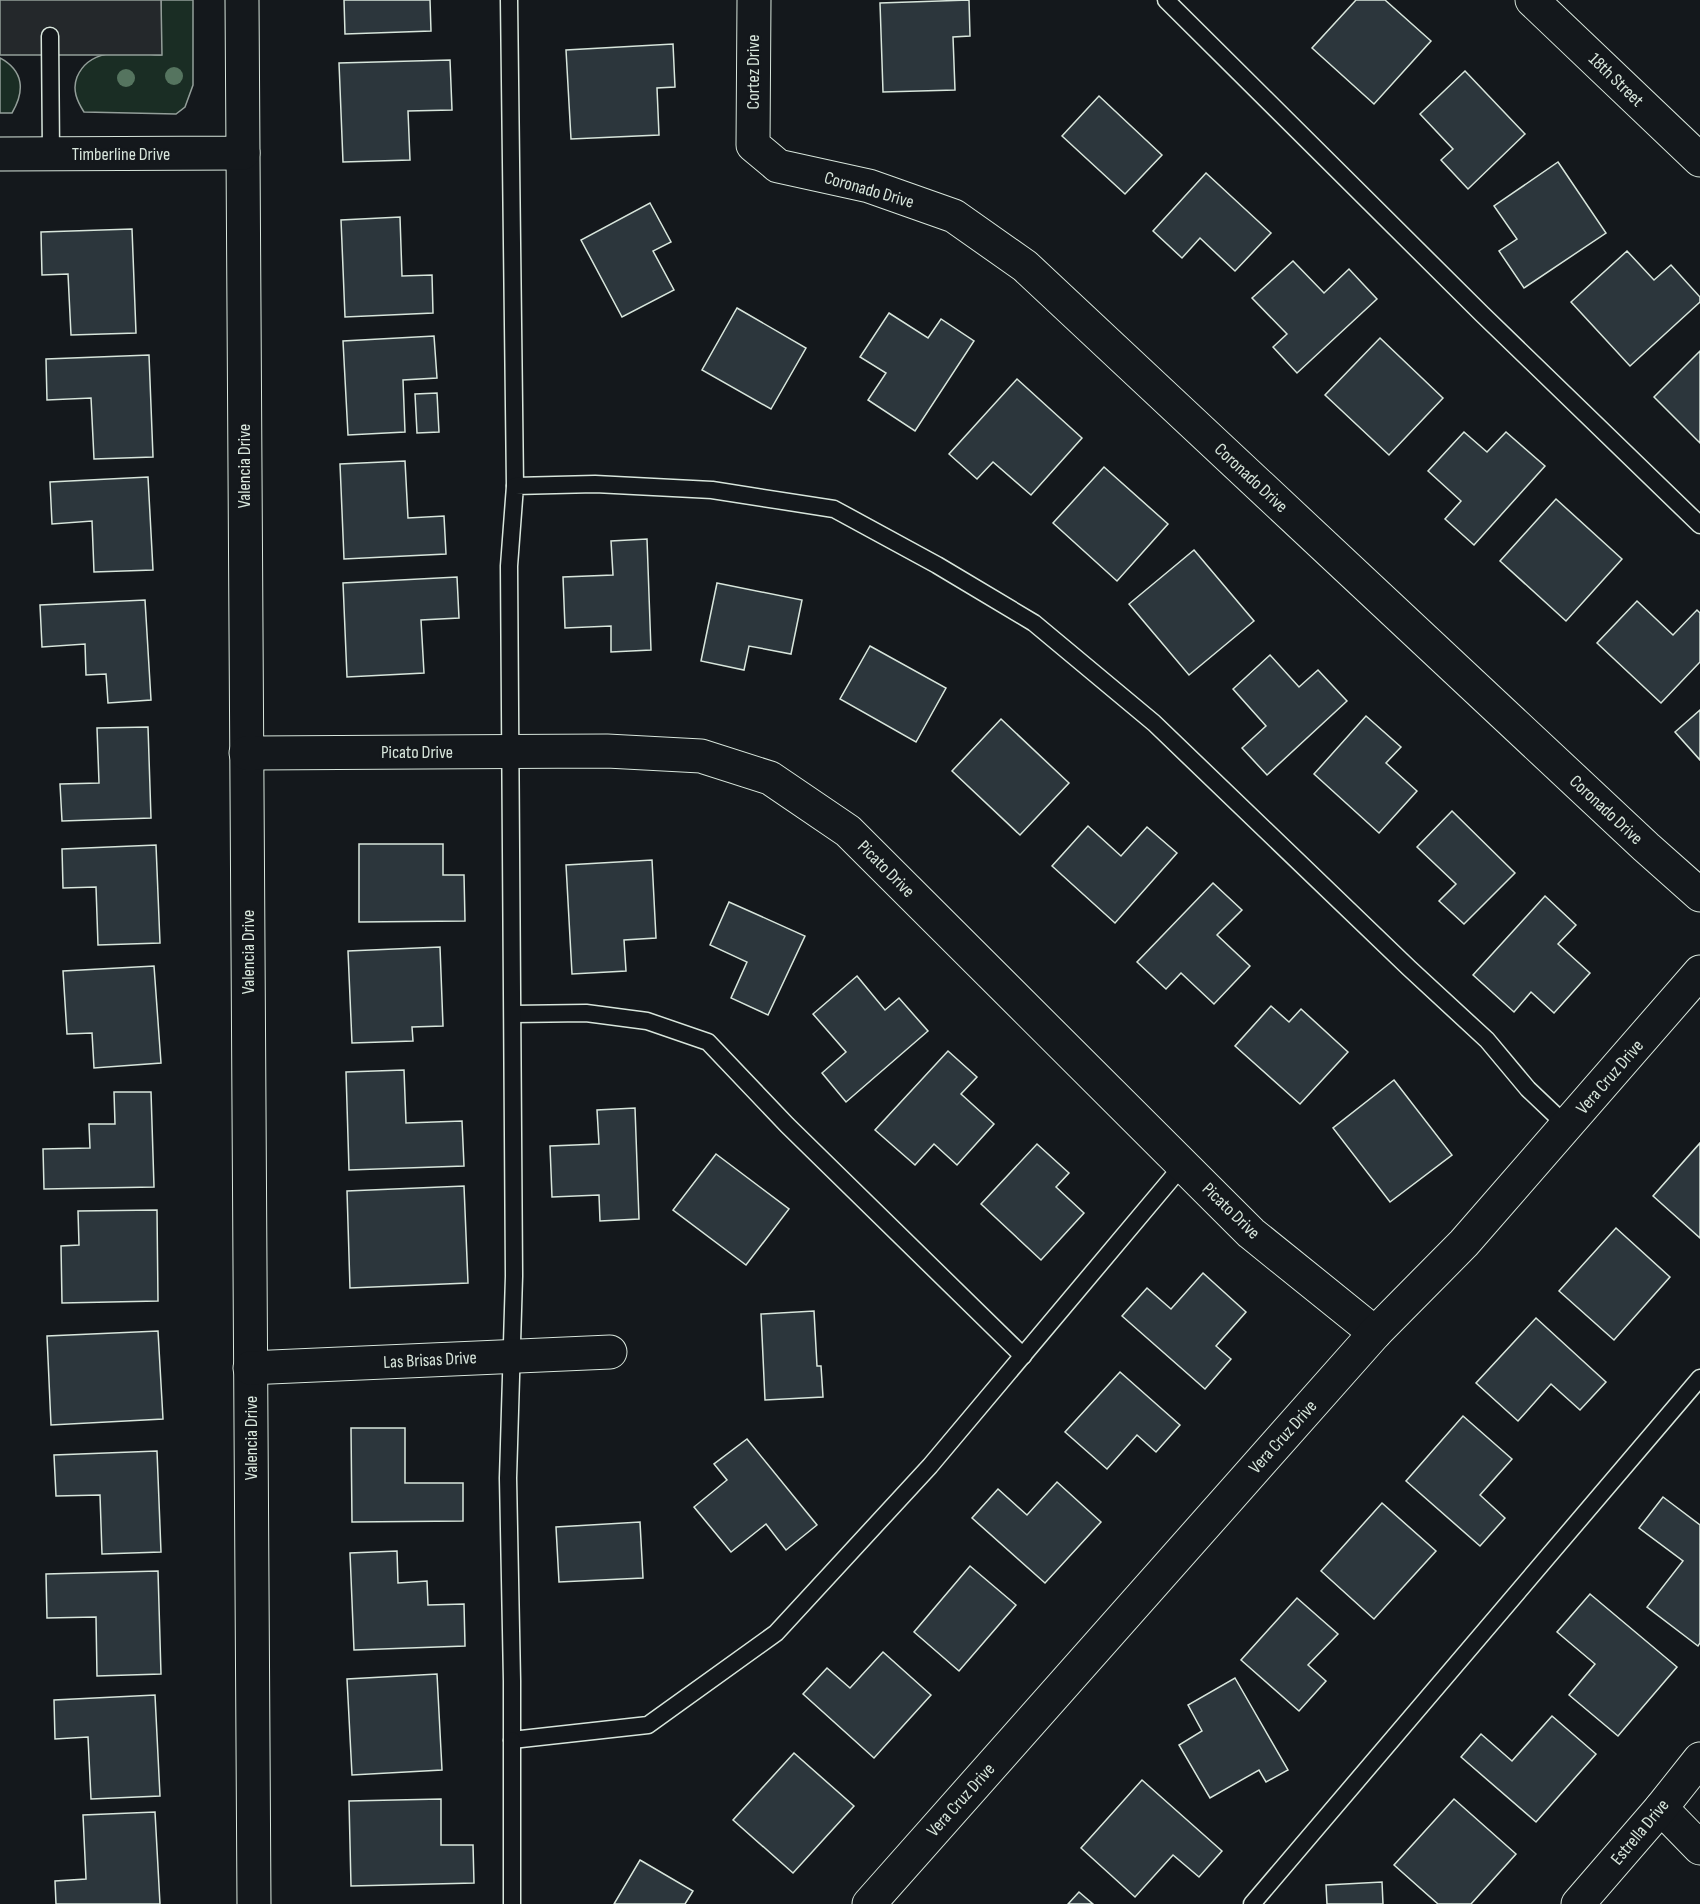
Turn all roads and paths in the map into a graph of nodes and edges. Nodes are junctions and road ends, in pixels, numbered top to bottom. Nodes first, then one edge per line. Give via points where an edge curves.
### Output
1 (242, 0) edge
2 (509, 0) edge
3 (754, 0) edge
4 (1166, 0) edge
5 (1532, 0) edge
6 (50, 36) dead end
7 (753, 145) joint
8 (243, 153) junction
9 (0, 154) edge
10 (51, 154) junction
11 (1700, 160) edge
12 (515, 486) junction
13 (1700, 525) edge
14 (511, 752) junction
15 (246, 753) junction
16 (1700, 895) edge
17 (1700, 972) edge
18 (513, 1014) junction
19 (1567, 1126) junction
20 (1183, 1165) junction
21 (1375, 1333) junction
22 (610, 1352) dead end
23 (1023, 1356) junction
24 (510, 1357) junction
25 (250, 1368) junction
26 (1700, 1377) edge
27 (512, 1740) junction
28 (1700, 1759) edge
29 (1661, 1808) junction
30 (1700, 1848) edge
31 (254, 1904) edge
32 (512, 1904) edge
33 (869, 1904) edge
34 (1252, 1904) edge
35 (1578, 1904) edge

1 - 8 street, Valencia Drive
2 - 12 lane
3 - 7 street, Cortez Drive
4 - 13 lane
5 - 11 street, 18th Street
6 - 10 lane
7 - 16 street, Coronado Drive via 778,166 869,186 954,216 1025,266
8 - 10 street, Timberline Drive
8 - 15 street, Valencia Drive
9 - 10 street, Timberline Drive
12 - 14 lane via 509,566
12 - 19 lane via 595,484 712,490 834,509 1034,623 1154,723 1487,1040 1528,1089
14 - 15 street, Picato Drive
14 - 18 lane
14 - 20 street, Picato Drive via 608,751 701,756 770,778 848,831
15 - 25 street, Valencia Drive
17 - 19 street, Vera Cruz Drive
18 - 23 lane via 586,1013 647,1021 708,1042
18 - 24 lane via 514,1276
19 - 21 street, Vera Cruz Drive via 1464,1243
20 - 21 street, Picato Drive via 1251,1233
20 - 23 lane
21 - 33 street, Vera Cruz Drive
22 - 24 street, Las Brisas Drive
23 - 27 lane via 930,1466 776,1633 648,1725
24 - 25 street, Las Brisas Drive
24 - 27 lane
25 - 31 street, Valencia Drive
26 - 34 lane
27 - 32 lane
28 - 29 street, Estrella Drive
29 - 30 street
29 - 35 street, Estrella Drive

